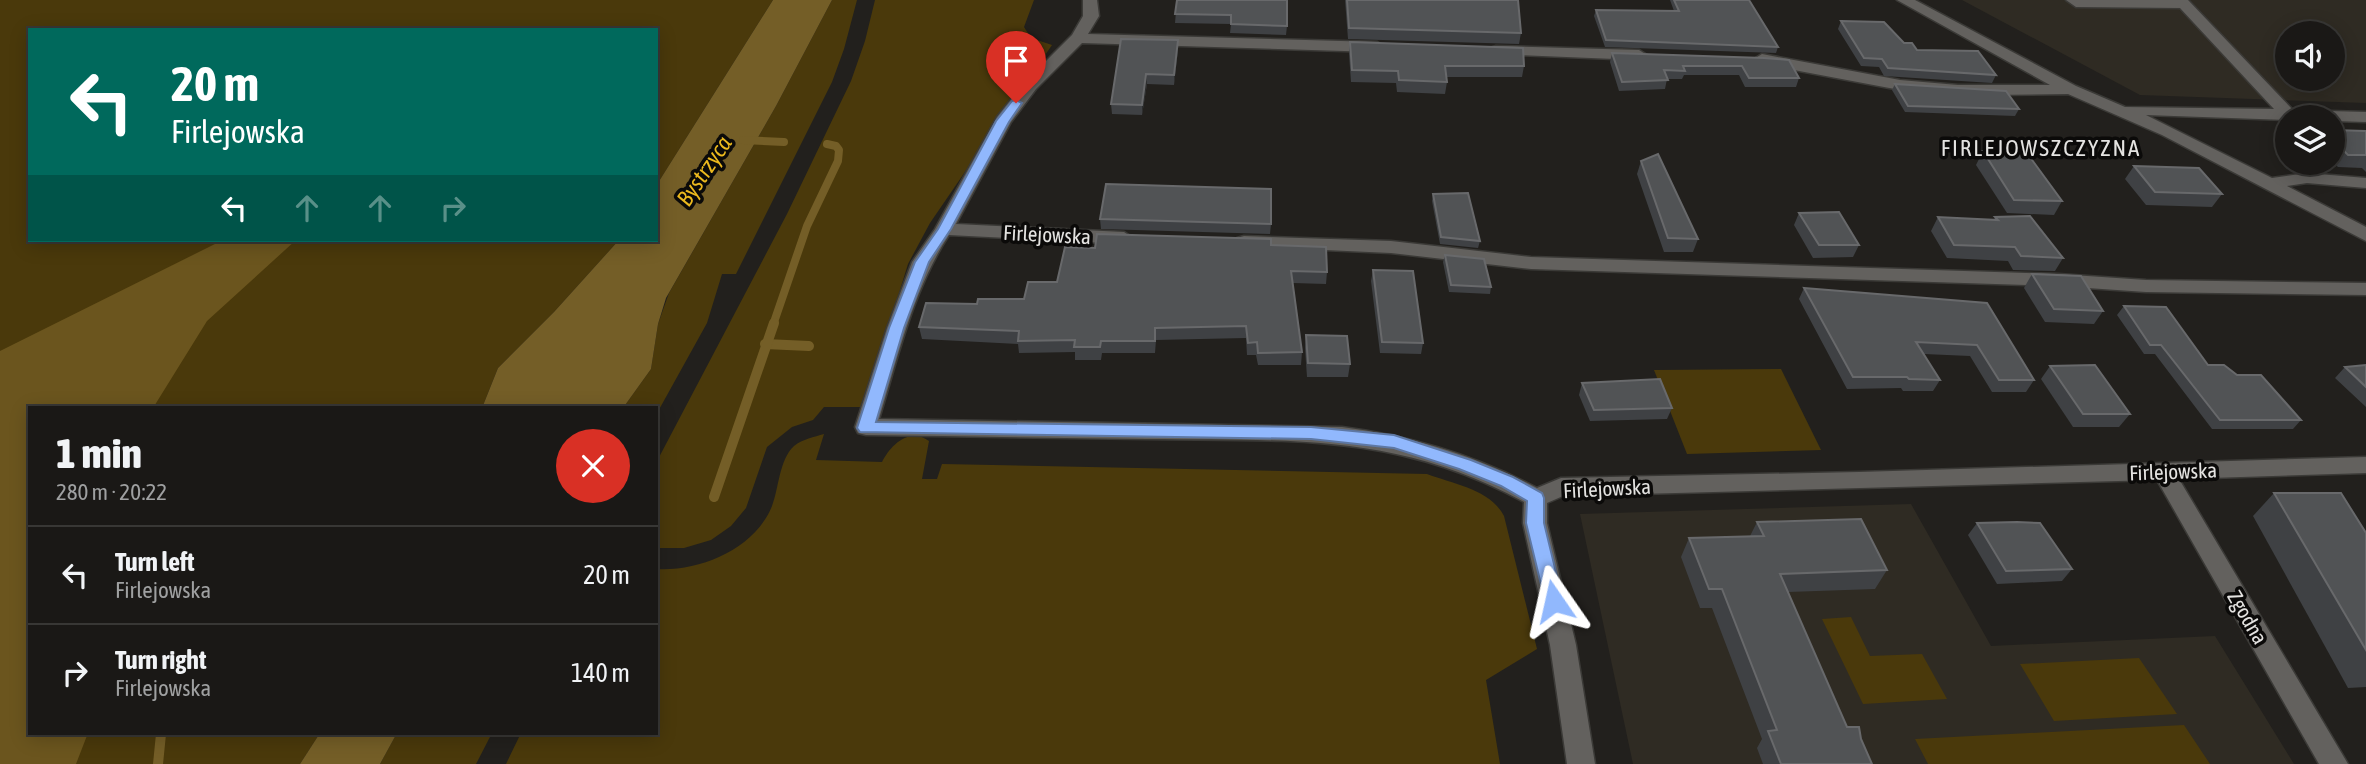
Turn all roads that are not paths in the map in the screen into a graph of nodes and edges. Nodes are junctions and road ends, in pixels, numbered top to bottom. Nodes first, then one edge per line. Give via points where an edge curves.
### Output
1 (1090, 0) edge
2 (1904, 0) edge
3 (2073, 0) edge
4 (2182, 2) edge
5 (1078, 38) junction
6 (1399, 48) edge
7 (1482, 50) edge
8 (1650, 55) edge
9 (1748, 58) edge
10 (2070, 89) junction
11 (2280, 105) edge
12 (2122, 109) junction
13 (2275, 114) edge
14 (2345, 116) edge
15 (2366, 117) edge
16 (2366, 183) edge
17 (2269, 184) junction
18 (944, 229) junction
19 (2366, 234) edge
20 (1145, 239) edge
21 (1227, 242) edge
22 (2366, 289) edge
23 (2366, 465) edge
24 (2162, 471) junction
25 (1536, 498) junction
26 (1581, 764) edge
27 (2334, 764) edge

1 - 5 street, Firlejowska via 1091,16
2 - 10 street
3 - 4 street
4 - 11 street
5 - 6 street
5 - 18 street, Firlejowska via 1003,121
7 - 8 street
9 - 10 street via 1928,87
10 - 12 street
12 - 13 street
12 - 17 street
14 - 15 street
16 - 17 street via 2307,178
17 - 19 street
18 - 20 street, Firlejowska
18 - 25 street, Firlejowska via 918,273 866,428 1353,436 1394,442 1465,464
21 - 22 street via 1391,247 1531,263 2146,286
23 - 24 street, Firlejowska
24 - 25 street, Firlejowska via 1561,487
24 - 27 street, Zgodna
25 - 26 street via 1535,523 1563,645

